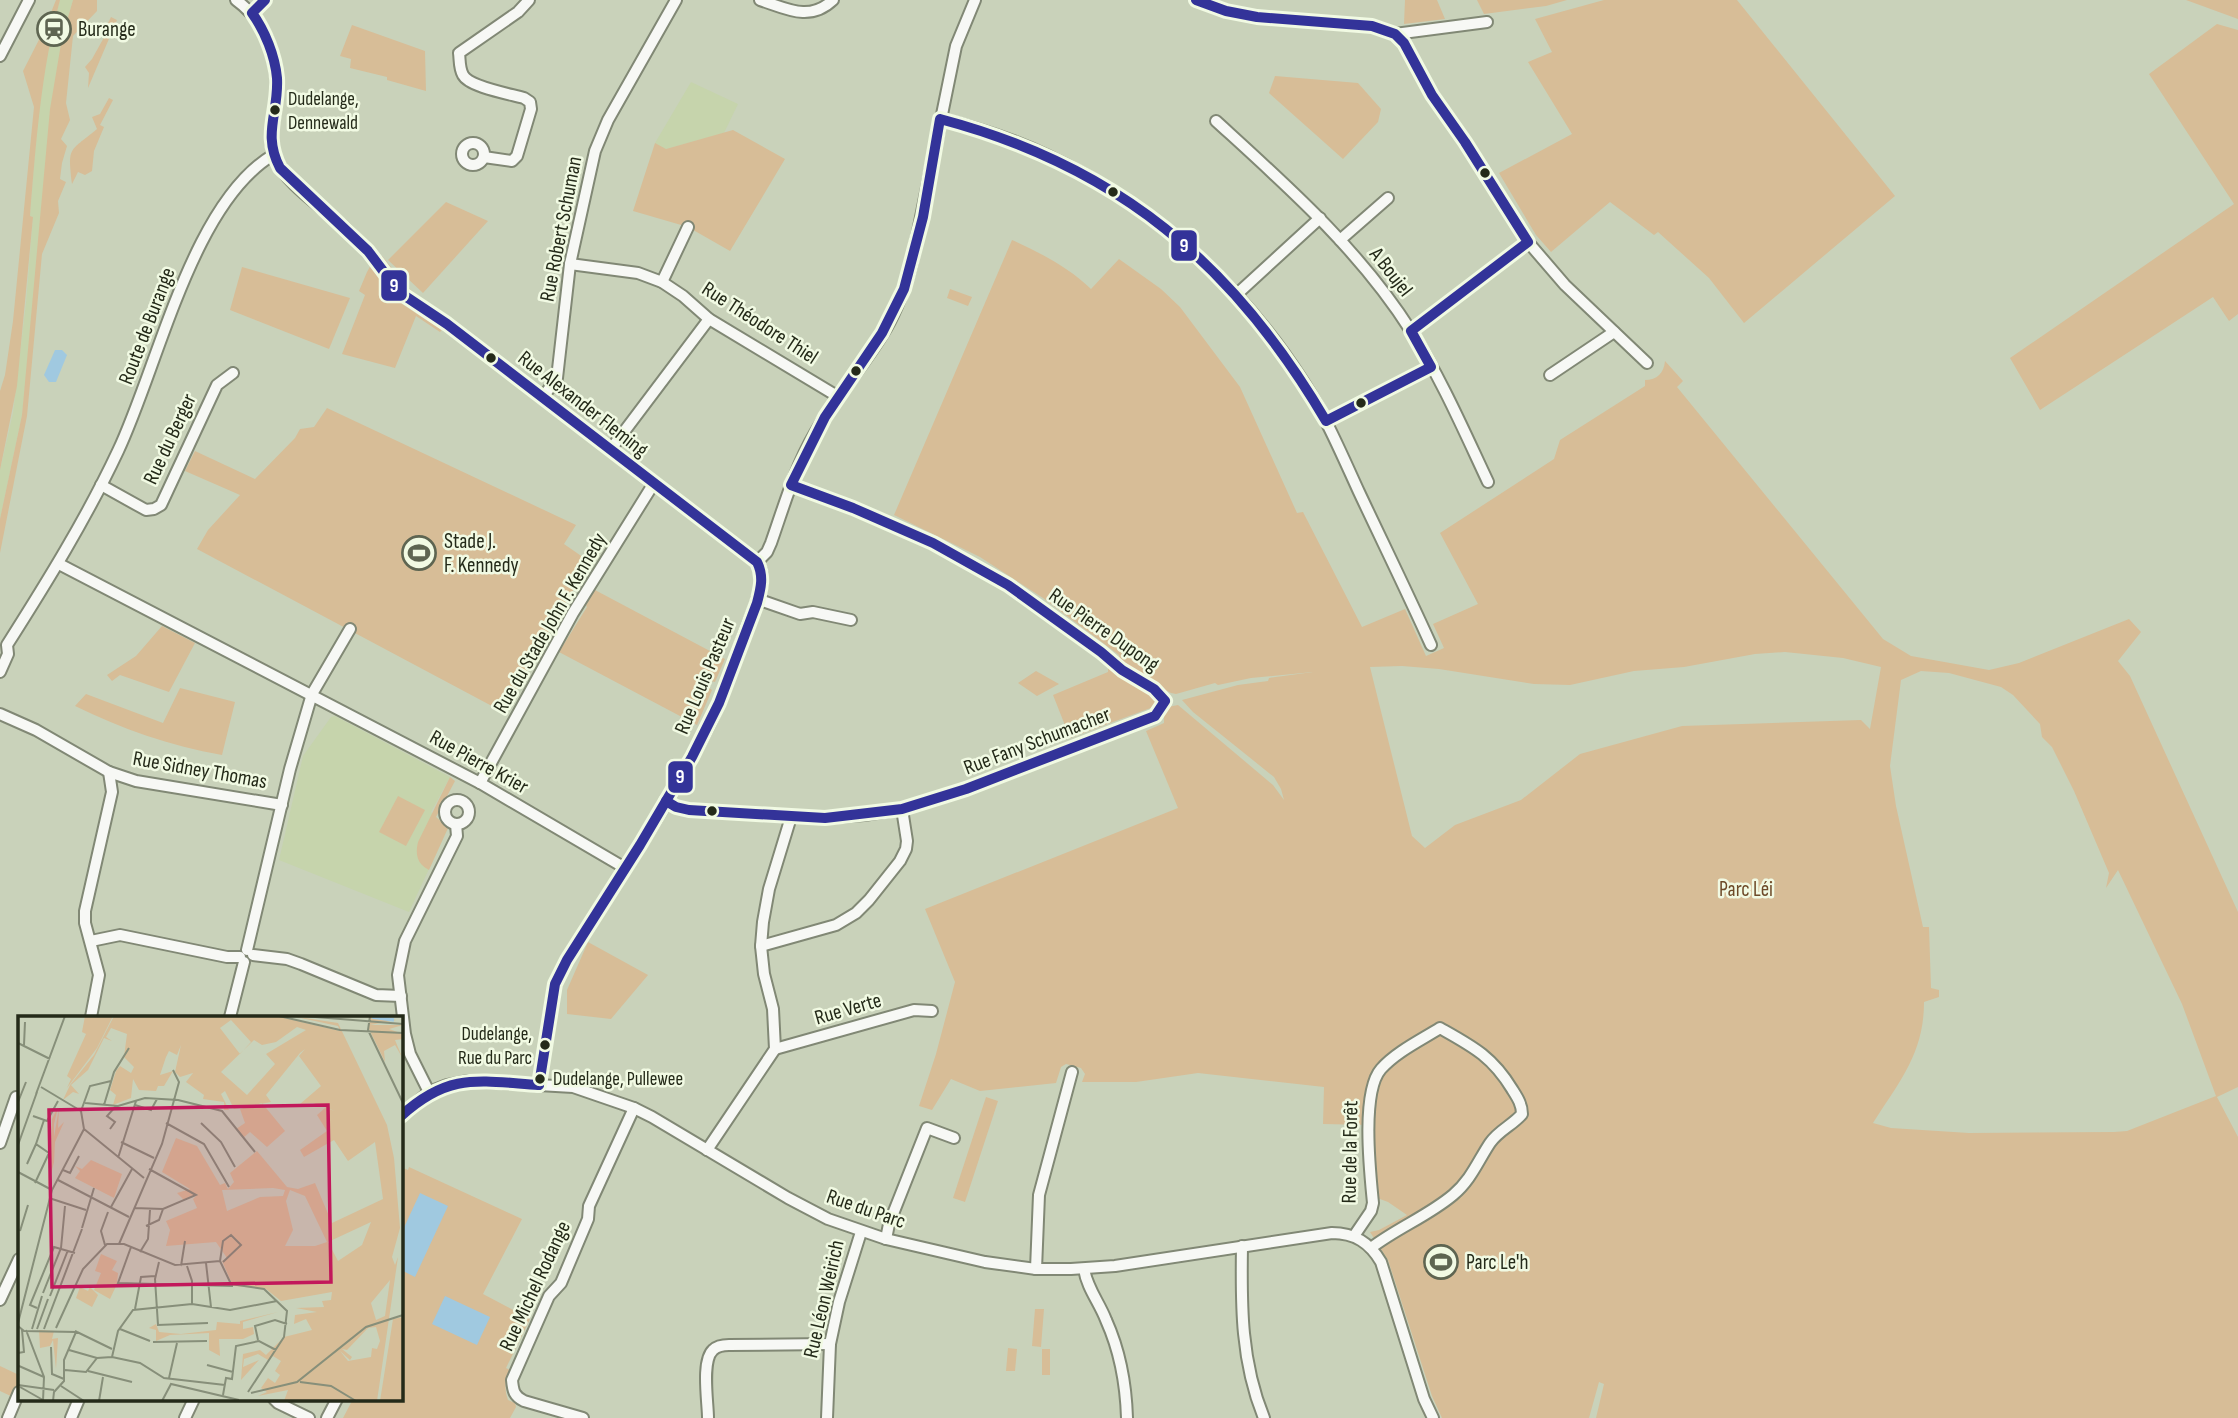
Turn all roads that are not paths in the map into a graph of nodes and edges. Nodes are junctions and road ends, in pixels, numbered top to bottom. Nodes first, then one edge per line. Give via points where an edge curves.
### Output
1 (29, 0) edge
2 (236, 0) edge
3 (265, 0) edge
4 (529, 0) edge
5 (676, 0) edge
6 (760, 0) edge
7 (833, 0) edge
8 (975, 0) edge
9 (1195, 0) edge
10 (252, 13) junction
11 (1487, 22) dead end
12 (1395, 34) junction
13 (0, 56) edge
14 (940, 119) junction
15 (1216, 121) dead end
16 (273, 155) junction
17 (484, 157) dead end
18 (1388, 198) dead end
19 (1320, 218) junction
20 (688, 227) dead end
21 (1340, 240) junction
22 (1528, 242) junction
23 (570, 264) junction
24 (662, 282) junction
25 (1236, 295) junction
26 (709, 319) junction
27 (1411, 331) junction
28 (1614, 332) junction
29 (1647, 363) dead end
30 (1431, 367) junction
31 (233, 373) dead end
32 (1550, 375) dead end
33 (837, 396) junction
34 (543, 397) junction
35 (1325, 421) junction
36 (611, 449) junction
37 (654, 482) junction
38 (1488, 482) dead end
39 (102, 485) junction
40 (791, 485) junction
41 (757, 562) junction
42 (59, 564) junction
43 (757, 599) junction
44 (851, 620) dead end
45 (350, 629) dead end
46 (3, 642) edge
47 (1432, 645) dead end
48 (0, 672) edge
49 (312, 694) junction
50 (1165, 701) joint
51 (0, 714) edge
52 (109, 772) junction
53 (480, 783) junction
54 (666, 801) junction
55 (282, 805) junction
56 (902, 809) junction
57 (791, 817) junction
58 (456, 824) dead end
59 (625, 868) junction
60 (91, 941) junction
61 (761, 946) junction
62 (246, 956) junction
63 (401, 996) junction
64 (932, 1011) dead end
65 (91, 1016) edge
66 (230, 1016) edge
67 (775, 1049) junction
68 (1072, 1072) dead end
69 (540, 1085) junction
70 (429, 1092) junction
71 (18, 1097) edge
72 (634, 1108) junction
73 (402, 1115) edge
74 (954, 1138) dead end
75 (0, 1143) edge
76 (707, 1150) junction
77 (860, 1232) junction
78 (1354, 1236) junction
79 (886, 1239) junction
80 (1242, 1246) junction
81 (1371, 1248) junction
82 (18, 1261) edge
83 (1036, 1269) junction
84 (1084, 1269) junction
85 (0, 1300) edge
86 (830, 1345) junction
87 (18, 1394) edge
88 (79, 1400) edge
89 (194, 1400) edge
90 (275, 1400) edge
91 (336, 1400) edge
92 (8, 1418) edge
93 (71, 1418) edge
94 (185, 1418) edge
95 (309, 1418) edge
96 (327, 1418) edge
97 (583, 1418) edge
98 (708, 1418) edge
99 (827, 1418) edge
100 (1127, 1418) edge
101 (1264, 1418) edge
102 (1433, 1418) edge

1 - 13 street
2 - 10 street
3 - 10 street
4 - 17 street via 459,53 464,78 530,102 512,162
5 - 23 street, Rue Robert Schuman via 599,141
6 - 7 street via 811,13
8 - 14 street via 956,46
9 - 12 street via 1257,17 1372,26
10 - 16 street via 264,30 276,77 270,137
11 - 12 street
12 - 22 street
14 - 25 street via 977,127 1023,146 1107,189 1198,257
14 - 33 street via 903,291 882,335
15 - 19 street, A Boujel
16 - 34 street, Rue Alexander Fleming via 280,168 368,251 399,292
16 - 39 street, Route de Burange via 258,164 207,231
18 - 21 street
19 - 21 street, A Boujel
19 - 25 street
20 - 24 street
21 - 27 street, A Boujel
22 - 27 street
22 - 28 street
23 - 24 street, Rue Théodore Thiel via 638,273
23 - 34 street, Rue Robert Schuman via 557,377
24 - 26 street, Rue Théodore Thiel
25 - 35 street via 1278,345
26 - 33 street, Rue Théodore Thiel
26 - 36 street
27 - 30 street, A Boujel
28 - 29 street
28 - 32 street
30 - 35 street
30 - 38 street, A Boujel
31 - 39 street, Rue du Berger via 216,385 161,505 146,510
33 - 40 street
34 - 36 street, Rue Alexander Fleming
35 - 47 street
36 - 37 street, Rue Alexander Fleming
37 - 41 street, Rue Alexander Fleming
37 - 53 street, Rue du Stade John F. Kennedy via 573,613
39 - 42 street, Route de Burange
40 - 41 street via 771,543
40 - 50 street, Rue Pierre Dupong via 933,543 989,574
41 - 43 street, Rue Louis Pasteur via 763,574
42 - 46 street, Route de Burange
42 - 49 street, Rue Pierre Krier
43 - 44 street via 800,614 813,612
43 - 54 street, Rue Louis Pasteur via 709,724
45 - 49 street
46 - 48 street, Route de Burange via 8,654
49 - 53 street, Rue Pierre Krier
49 - 55 street
50 - 56 street, Rue Fany Schumacher via 1155,716
51 - 52 street, Rue Sidney Thomas
52 - 55 street, Rue Sidney Thomas via 136,781
52 - 60 street via 112,792 85,911
53 - 59 street, Rue Pierre Krier
54 - 57 street, Rue Fany Schumacher via 688,810
54 - 59 street, Rue Louis Pasteur
55 - 62 street
56 - 57 street, Rue Fany Schumacher via 864,816
56 - 61 street via 906,849 856,913 835,925
57 - 61 street via 764,908
58 - 63 street via 457,836 405,941 398,975
59 - 69 street, Rue Louis Pasteur via 555,984
60 - 62 street via 120,935 216,955
60 - 65 street via 99,975
61 - 67 street
62 - 63 street via 286,959 376,995
62 - 66 street
63 - 70 street via 410,1054
64 - 67 street, Rue Verte via 914,1010
67 - 76 street
68 - 83 street via 1039,1195
69 - 70 street, Rue du Parc via 467,1081
69 - 72 street, Rue du Parc via 581,1089
70 - 73 street, Rue du Parc
71 - 75 street
72 - 76 street, Rue du Parc
72 - 97 street, Rue Michel Rodange via 589,1206 588,1219 561,1283 549,1296 512,1380 516,1397
74 - 79 street via 926,1128
76 - 77 street, Rue du Parc via 788,1198
77 - 79 street, Rue du Parc
77 - 86 street, Rue Léon Weirich
78 - 80 street, Rue du Parc via 1332,1233
78 - 81 street
78 - 81 street, Rue de la Forêt via 1373,1203 1369,1099 1375,1077 1391,1060 1440,1028 1490,1059 1522,1107 1522,1114 1491,1142 1456,1193
79 - 83 street, Rue du Parc
80 - 84 street, Rue du Parc
80 - 101 street via 1244,1351
81 - 102 street via 1381,1262
82 - 85 street
83 - 84 street, Rue du Parc
84 - 100 street via 1114,1342
86 - 98 street via 729,1345 712,1350 706,1361
86 - 99 street, Rue Léon Weirich
87 - 92 street
88 - 93 street
89 - 94 street
90 - 95 street
91 - 96 street

